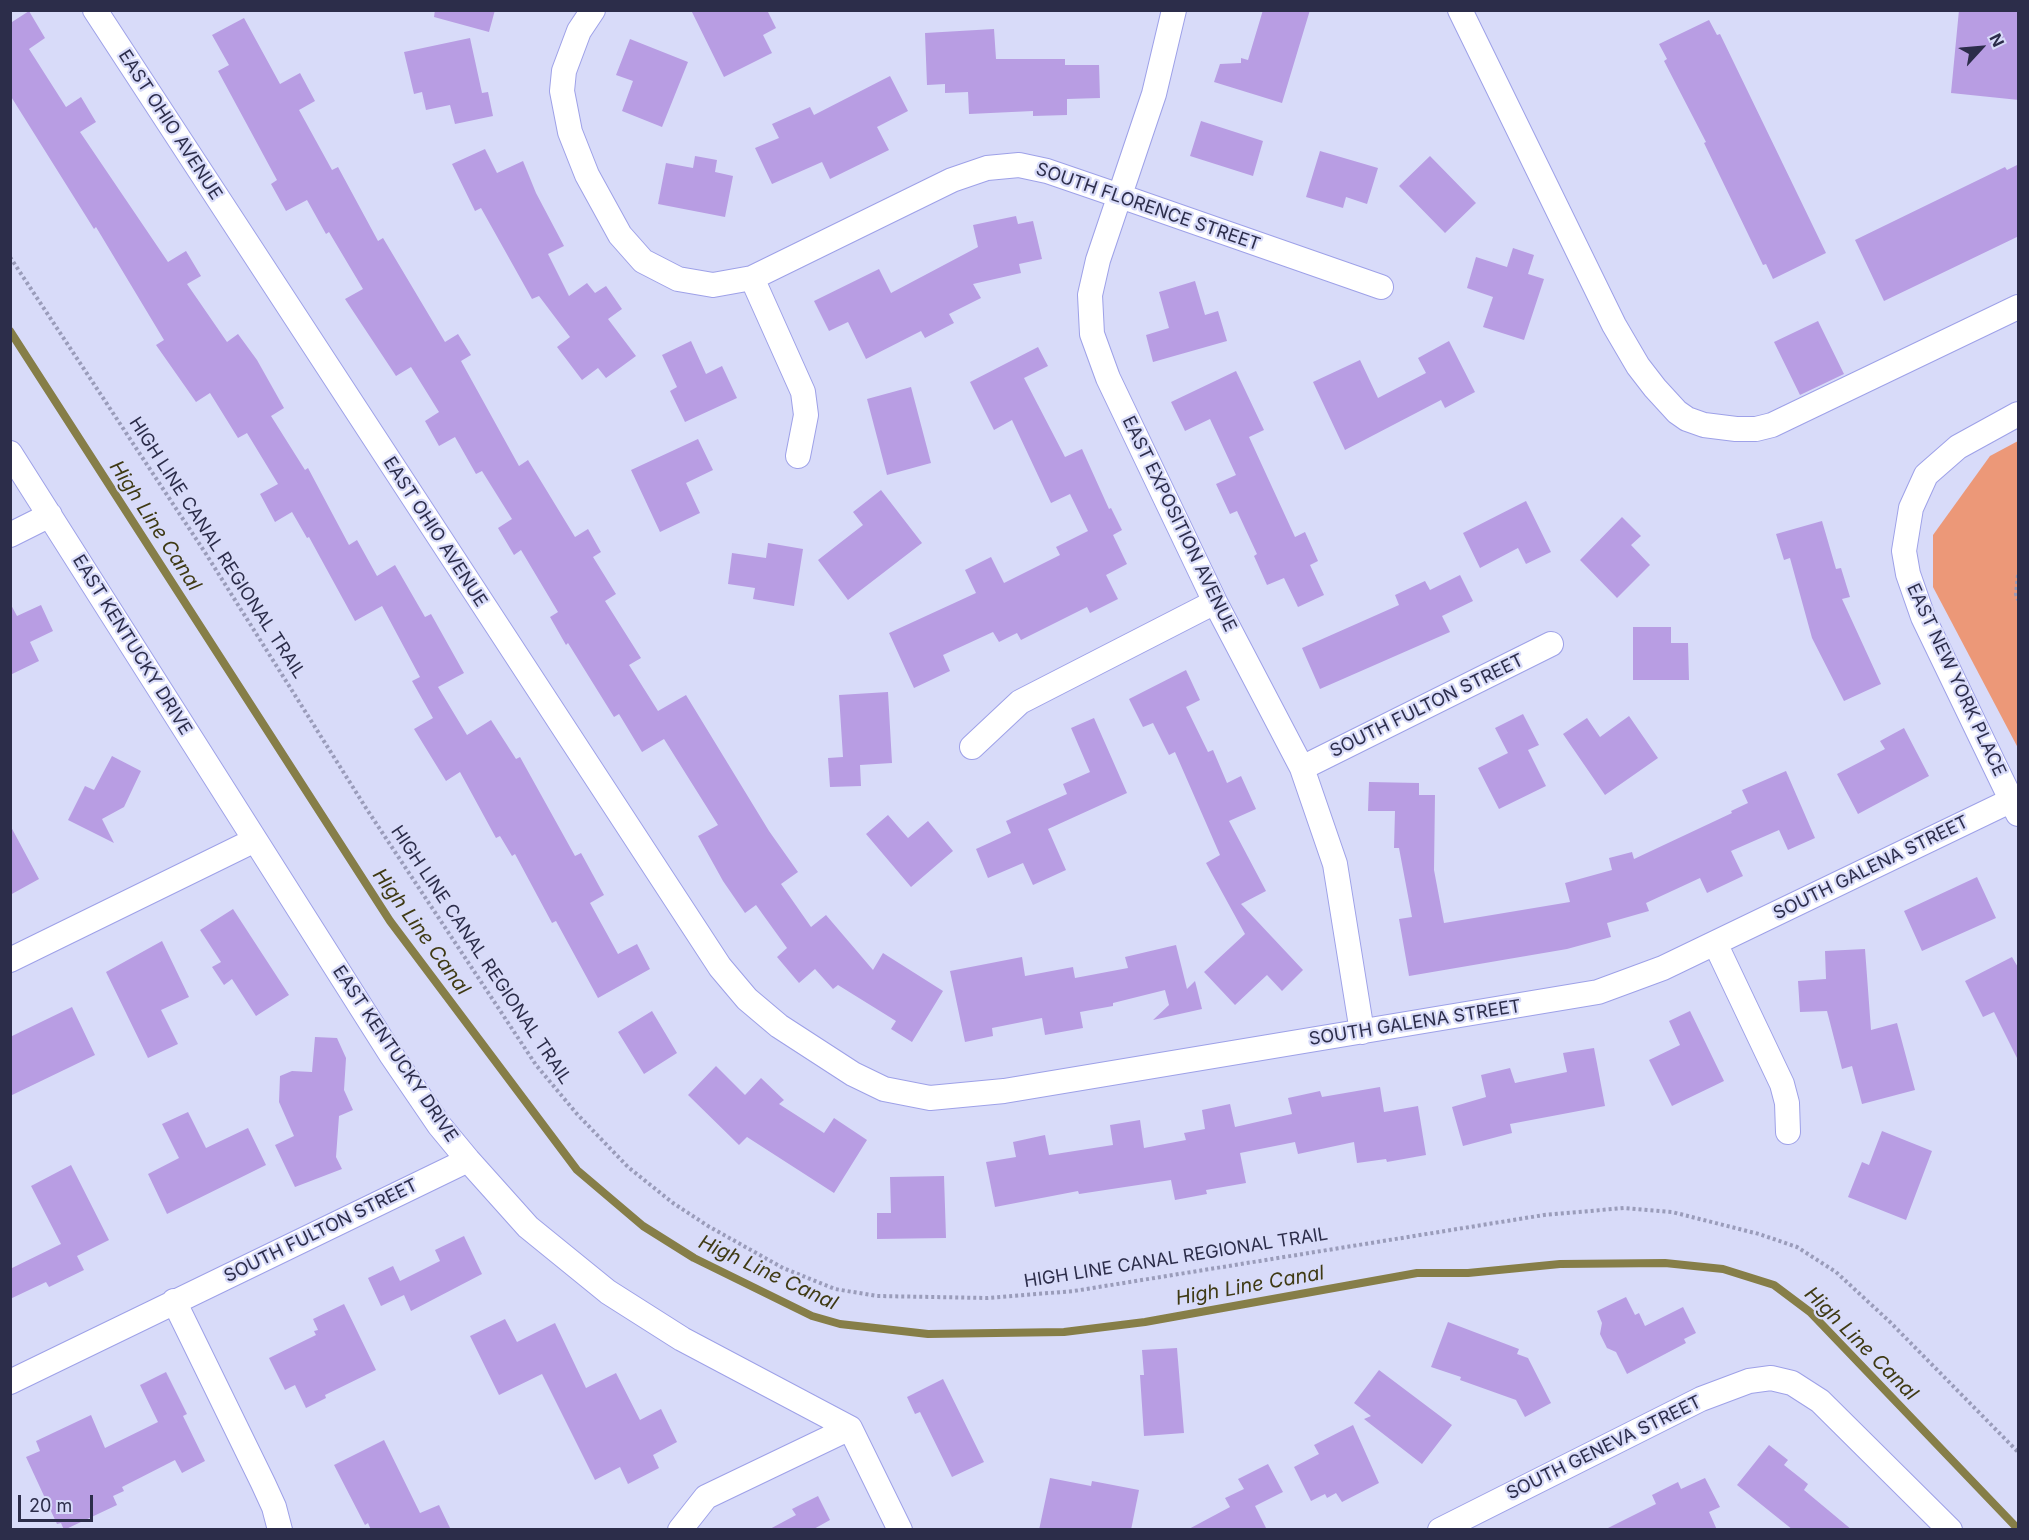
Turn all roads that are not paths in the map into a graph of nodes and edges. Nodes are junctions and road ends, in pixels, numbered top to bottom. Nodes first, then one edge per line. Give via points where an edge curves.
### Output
1 (95, 10) edge
2 (593, 10) edge
3 (1174, 10) edge
4 (1460, 10) edge
5 (1120, 196) junction
6 (752, 278) junction
7 (1381, 287) dead end
8 (2019, 307) edge
9 (2019, 414) edge
10 (10, 453) edge
11 (798, 456) dead end
12 (50, 515) junction
13 (10, 535) edge
14 (1215, 602) junction
15 (1551, 644) dead end
16 (972, 747) dead end
17 (1302, 768) junction
18 (2015, 807) edge
19 (255, 840) junction
20 (1714, 943) junction
21 (10, 960) edge
22 (1362, 1032) junction
23 (794, 1038) joint
24 (1788, 1132) dead end
25 (468, 1160) junction
26 (174, 1301) junction
27 (10, 1382) edge
28 (850, 1428) junction
29 (280, 1530) edge
30 (680, 1530) edge
31 (900, 1530) edge
32 (1440, 1530) edge
33 (1950, 1530) edge

1 - 23 street, EAST OHIO AVENUE via 702,940 747,999
2 - 6 street, SOUTH FLORENCE STREET via 571,50 562,91 570,132 608,216 625,242 643,261 661,272 712,285
3 - 5 street, EAST EXPOSITION AVENUE via 1161,71
4 - 8 street via 1629,352 1668,404 1687,419 1736,429 1772,424
5 - 6 street, SOUTH FLORENCE STREET via 1029,166 987,168 944,183
5 - 7 street, SOUTH FLORENCE STREET
5 - 14 street, EAST EXPOSITION AVENUE via 1092,282 1092,334 1108,378
6 - 11 street via 806,404
9 - 18 street, EAST NEW YORK PLACE via 1982,432 1943,458 1926,475 1911,508 1904,551 1916,601
10 - 12 street, EAST KENTUCKY DRIVE
12 - 13 street
12 - 19 street, EAST KENTUCKY DRIVE
14 - 16 street via 1020,702
14 - 17 street, EAST EXPOSITION AVENUE
15 - 17 street, SOUTH FULTON STREET
17 - 22 street, EAST EXPOSITION AVENUE via 1335,864
18 - 20 street, SOUTH GALENA STREET
19 - 21 street
19 - 25 street, EAST KENTUCKY DRIVE via 407,1079
20 - 22 street, SOUTH GALENA STREET via 1650,974 1598,992
20 - 24 street via 1782,1084
22 - 23 street, SOUTH GALENA STREET via 950,1098 910,1096 884,1089
25 - 26 street, SOUTH FULTON STREET
25 - 28 street, EAST KENTUCKY DRIVE via 528,1227 609,1292 681,1339
26 - 27 street, SOUTH FULTON STREET
26 - 29 street via 263,1483
28 - 30 street via 706,1497
28 - 31 street
32 - 33 street, SOUTH GENEVA STREET via 1701,1400 1771,1378 1792,1383 1820,1401

